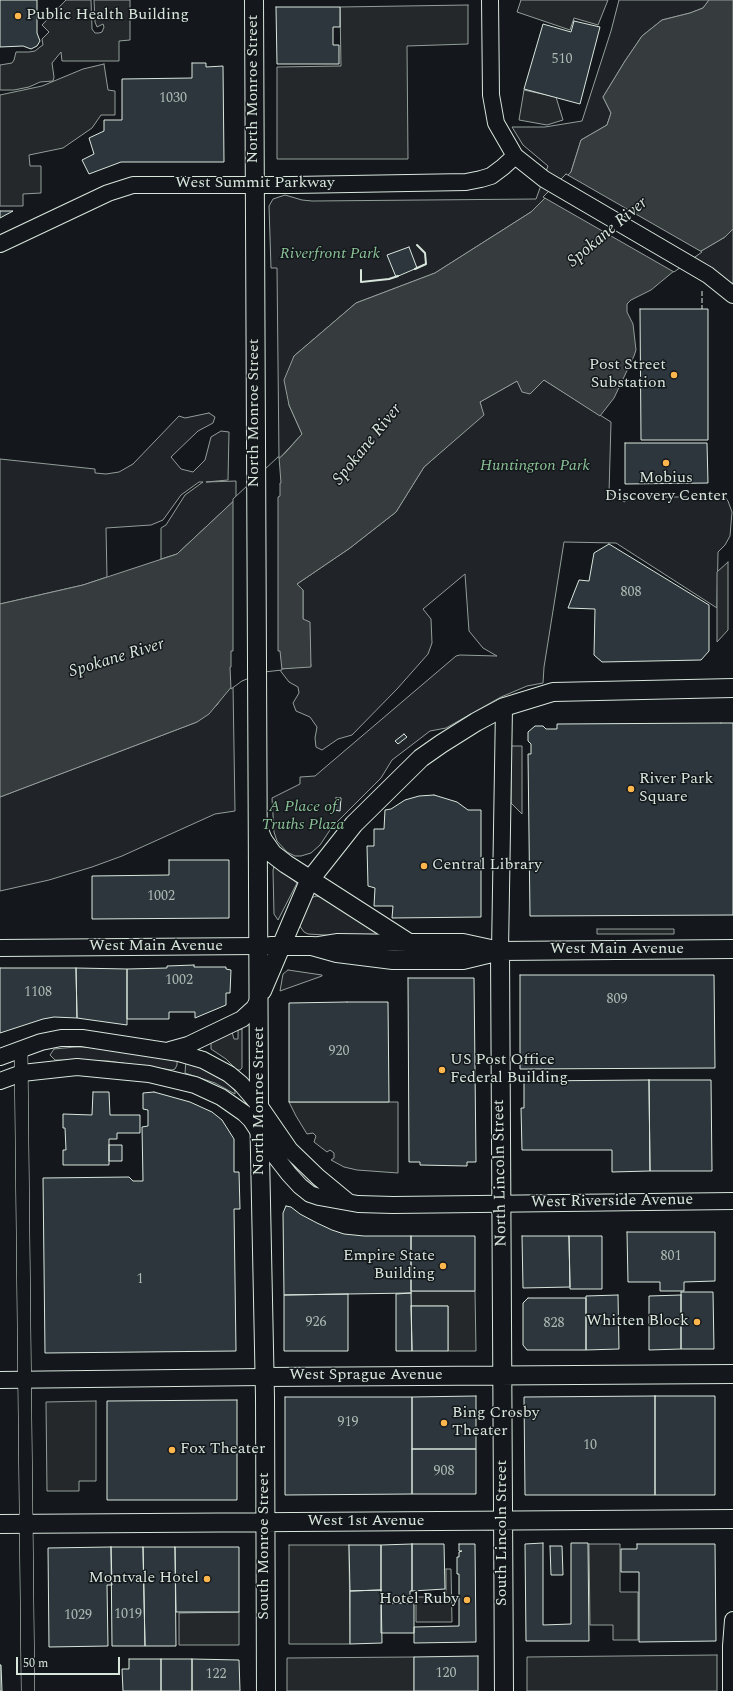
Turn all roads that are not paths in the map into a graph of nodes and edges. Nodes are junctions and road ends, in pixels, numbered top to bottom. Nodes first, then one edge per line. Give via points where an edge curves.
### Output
1 (254, 0) edge
2 (490, 0) edge
3 (515, 156) junction
4 (255, 185) junction
5 (0, 244) edge
6 (733, 295) edge
7 (733, 688) edge
8 (504, 707) junction
9 (257, 826) junction
10 (309, 881) junction
11 (409, 944) junction
12 (258, 946) junction
13 (281, 946) junction
14 (312, 946) junction
15 (0, 948) edge
16 (733, 949) edge
17 (500, 951) junction
18 (259, 999) junction
19 (21, 1049) junction
20 (164, 1050) junction
21 (0, 1057) edge
22 (22, 1073) junction
23 (160, 1076) junction
24 (0, 1081) edge
25 (259, 1105) junction
26 (259, 1132) junction
27 (348, 1201) junction
28 (733, 1201) edge
29 (502, 1204) junction
30 (733, 1374) edge
31 (502, 1376) junction
32 (264, 1377) junction
33 (0, 1380) edge
34 (25, 1380) junction
35 (733, 1519) edge
36 (502, 1520) junction
37 (266, 1523) junction
38 (0, 1524) edge
39 (27, 1524) junction
40 (733, 1620) edge
41 (28, 1691) edge
42 (266, 1691) edge
43 (504, 1691) edge
44 (731, 1691) edge

1 - 4 main road, North Monroe Street
2 - 3 street via 491,95 496,123
3 - 4 street, West Summit Parkway via 491,176 466,182
3 - 6 street via 534,172 708,275
4 - 5 street, West Summit Parkway via 150,184 127,187 108,193
4 - 9 main road, North Monroe Street
7 - 8 main road via 553,692
8 - 10 main road via 421,758 354,824
8 - 17 street, North Lincoln Street
9 - 10 main road, North Monroe Street via 273,854
9 - 12 main road, North Monroe Street
10 - 11 main road, North Monroe Street
10 - 13 main road
11 - 14 street, West Main Avenue via 338,942
11 - 17 main road, West Main Avenue via 464,944
12 - 13 main road, West Main Avenue
12 - 15 street, West Main Avenue
12 - 18 main road, North Monroe Street
13 - 14 main road, West Main Avenue
13 - 18 main road
14 - 17 main road, West Main Avenue via 337,953 394,960 464,960
16 - 17 main road, West Main Avenue
17 - 29 main road, North Lincoln Street
18 - 20 street via 254,1008 242,1019 188,1045
18 - 25 main road, North Monroe Street
19 - 20 street, West Riverside Avenue via 61,1038 82,1038
19 - 21 street, West Riverside Avenue
19 - 22 street
20 - 23 street via 179,1058 185,1066 181,1072
20 - 25 street, West Riverside Avenue via 192,1056 229,1074
22 - 23 street, West Riverside Avenue via 77,1067 124,1070
22 - 24 street, West Riverside Avenue
22 - 34 street
23 - 26 street, West Riverside Avenue via 195,1085 221,1097 252,1120
25 - 26 main road, North Monroe Street
25 - 27 street, West Riverside Avenue via 290,1150
26 - 27 street, West Riverside Avenue via 274,1156 310,1194
26 - 32 main road, North Monroe Street
27 - 29 street, West Riverside Avenue via 371,1205
28 - 29 street, West Riverside Avenue
29 - 31 main road, North Lincoln Street
30 - 31 main road, West Sprague Avenue
31 - 32 main road, West Sprague Avenue
31 - 36 main road, South Lincoln Street
32 - 34 street, West Sprague Avenue
32 - 37 main road, South Monroe Street
33 - 34 street, West Sprague Avenue
34 - 39 street
35 - 36 main road, West 1st Avenue
36 - 37 main road, West 1st Avenue
36 - 43 main road, South Lincoln Street
37 - 39 main road, West 1st Avenue
37 - 42 main road, South Monroe Street
38 - 39 main road, West 1st Avenue
39 - 41 street
40 - 44 street

